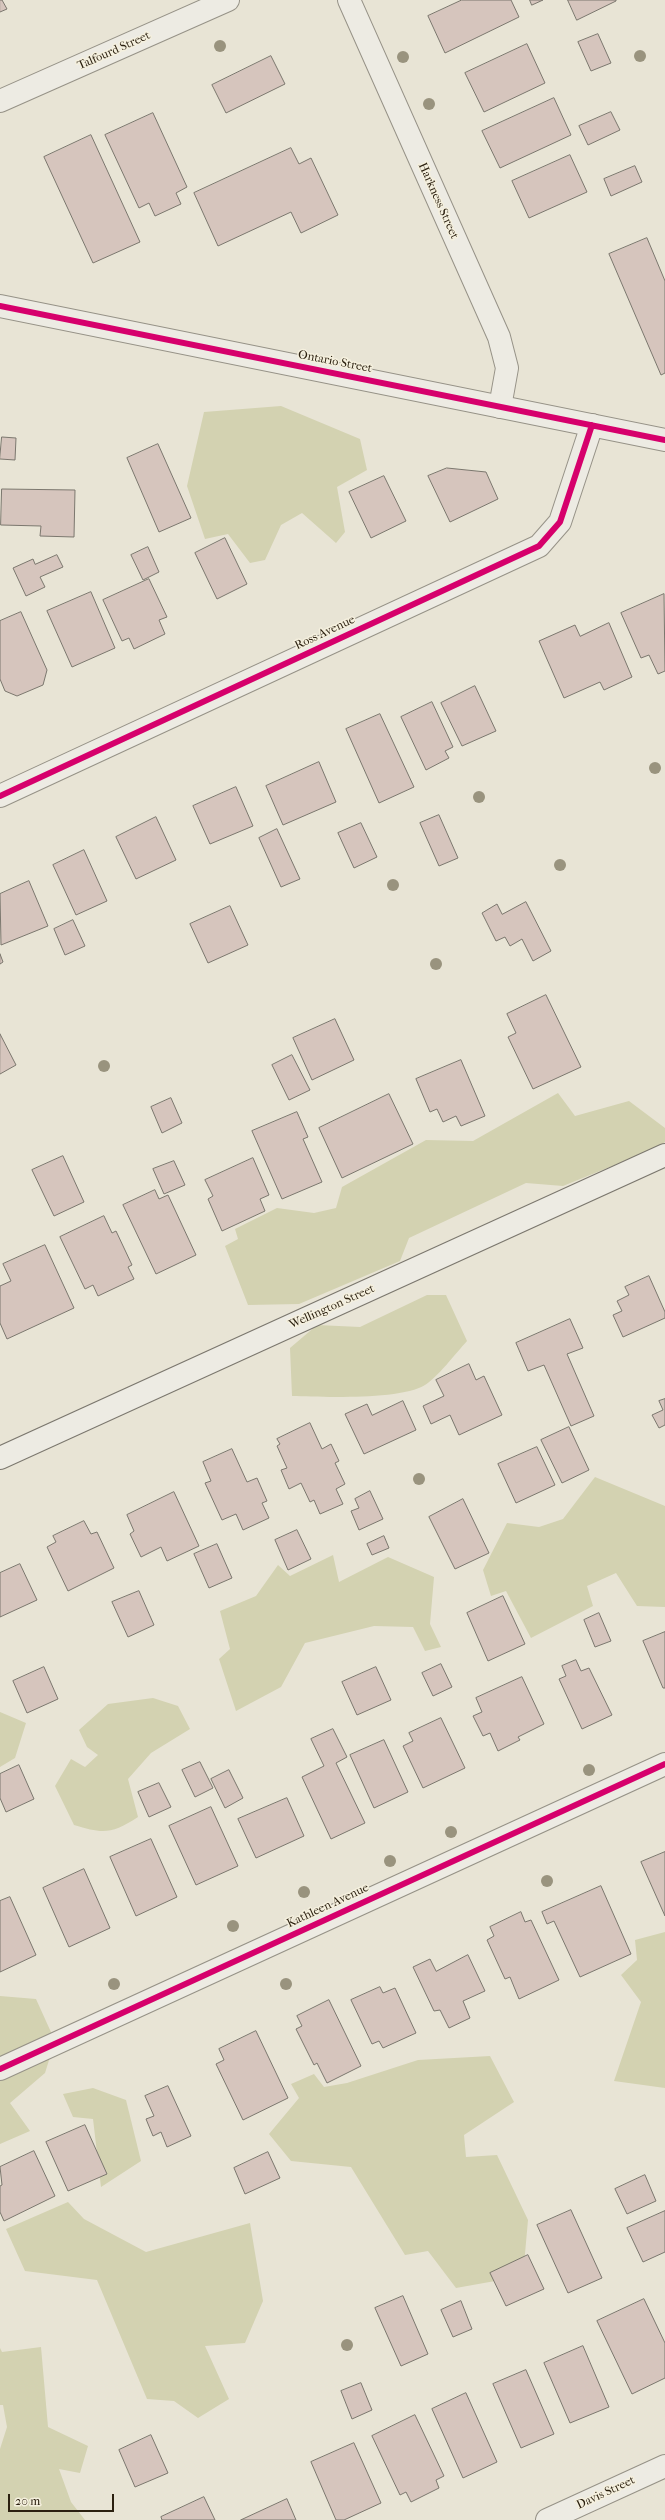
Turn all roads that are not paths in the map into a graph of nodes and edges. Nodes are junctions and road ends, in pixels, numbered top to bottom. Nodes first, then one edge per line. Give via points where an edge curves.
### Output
1 (228, 0) edge
2 (349, 0) edge
3 (0, 101) edge
4 (0, 306) edge
5 (500, 407) junction
6 (592, 425) junction
7 (665, 440) edge
8 (0, 796) edge
9 (665, 1155) edge
10 (0, 1458) edge
11 (665, 1764) edge
12 (0, 2069) edge
13 (665, 2466) edge
14 (547, 2520) edge

1 - 3 street, Talfourd Street
2 - 5 street, Harkness Street via 499,337 507,368
4 - 5 street, Ontario Street
5 - 6 street, Ontario Street
6 - 7 street, Ontario Street
6 - 8 street, Ross Avenue via 560,522 539,546
9 - 10 street, Wellington Street
11 - 12 street, Kathleen Avenue
13 - 14 street, Davis Street

